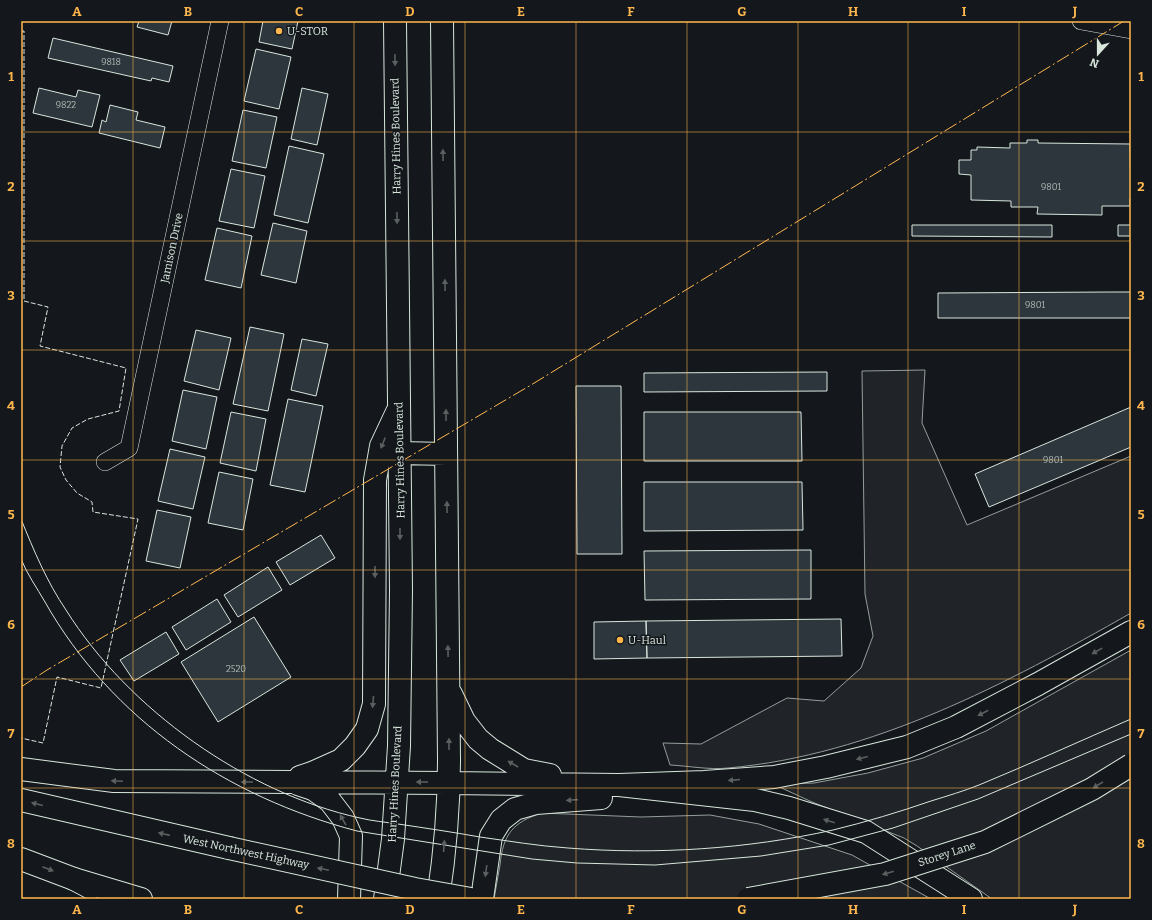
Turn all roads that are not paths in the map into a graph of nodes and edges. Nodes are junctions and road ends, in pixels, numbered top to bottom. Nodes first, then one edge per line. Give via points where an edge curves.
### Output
1 (220, 21) edge
2 (395, 21) edge
3 (442, 21) edge
4 (1081, 21) edge
5 (1131, 30) edge
6 (399, 407) junction
7 (400, 453) junction
8 (446, 454) junction
9 (105, 462) dead end
10 (1131, 632) edge
11 (449, 690) junction
12 (1131, 765) edge
13 (21, 769) edge
14 (290, 782) junction
15 (396, 782) junction
16 (449, 783) junction
17 (612, 785) junction
18 (680, 792) junction
19 (21, 800) edge
20 (21, 858) edge
21 (74, 879) junction
22 (114, 899) edge
23 (141, 899) edge
24 (349, 899) edge
25 (384, 899) edge
26 (438, 899) edge
27 (471, 899) edge
28 (482, 899) edge
29 (748, 899) edge
30 (971, 899) edge

1 - 9 street, Jamison Drive via 130,448
2 -> 6 main road, Harry Hines Boulevard
8 -> 3 main road
4 - 5 street
6 - 7 main road, Harry Hines Boulevard
6 -> 14 main road via 380,446 375,480 374,704 367,729 341,760
7 - 8 main road
7 -> 15 main road, Harry Hines Boulevard via 401,590 399,746
11 -> 8 main road
10 -> 17 main road via 956,727 907,747 826,768 774,777
16 -> 11 main road
17 -> 11 main road via 524,770 503,758 478,739 464,721
12 -> 29 main road, Storey Lane, bridge via 1092,789 986,842 885,874
14 -> 13 main road via 114,781
14 - 15 main road
24 -> 14 main road via 351,836 343,818 330,801 313,789
16 -> 15 main road
15 - 25 main road, Harry Hines Boulevard via 393,839
16 - 17 main road
26 -> 16 main road
17 - 18 main road
18 -> 28 main road via 536,803 515,809 501,820 491,836
30 -> 18 main road via 866,832 755,800
27 -> 19 main road, West Northwest Highway, bridge via 415,889
20 -> 21 main road
21 - 22 main road
21 - 23 main road

